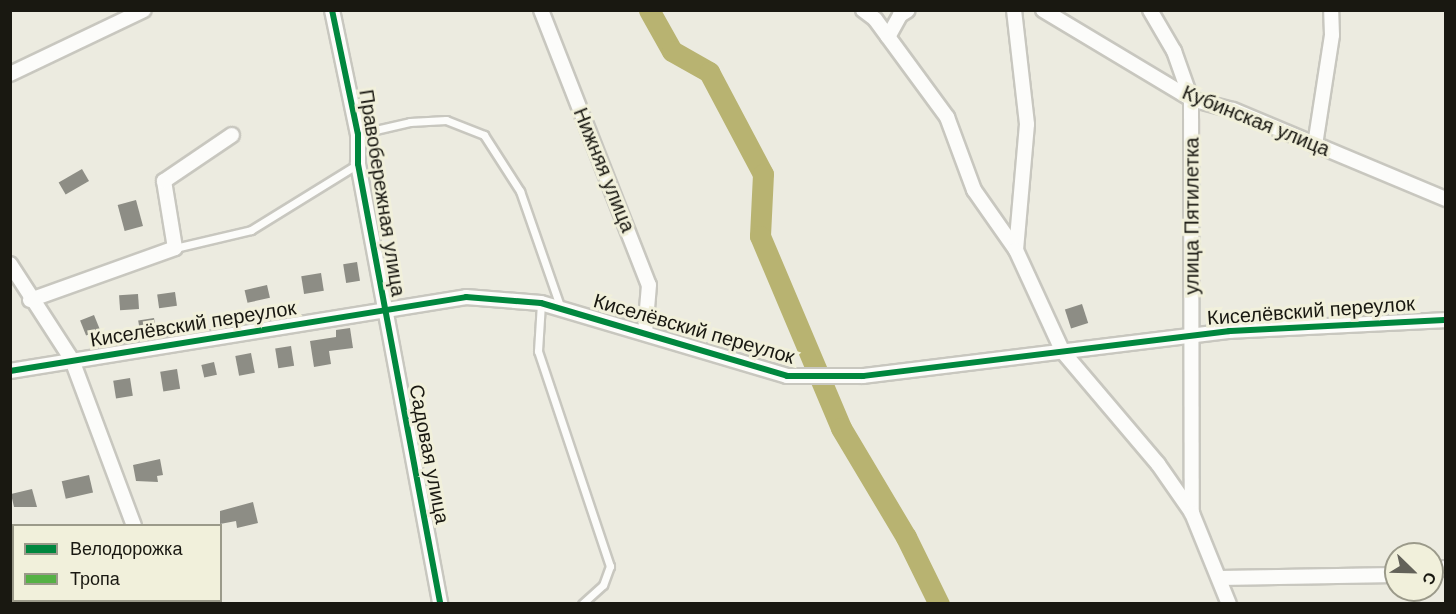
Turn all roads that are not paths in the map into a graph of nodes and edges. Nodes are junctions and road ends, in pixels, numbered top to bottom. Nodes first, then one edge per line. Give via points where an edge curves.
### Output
1 (144, 10) edge
2 (332, 10) edge
3 (542, 10) edge
4 (863, 10) edge
5 (908, 10) edge
6 (1014, 10) edge
7 (1043, 10) edge
8 (1150, 10) edge
9 (1330, 10) edge
10 (888, 37) junction
11 (10, 74) edge
12 (1191, 99) junction
13 (358, 134) junction
14 (232, 135) dead end
15 (1315, 145) junction
16 (358, 164) junction
17 (1446, 199) edge
18 (175, 248) junction
19 (1016, 250) junction
20 (10, 264) edge
21 (30, 300) junction
22 (541, 303) junction
23 (561, 309) junction
24 (385, 310) junction
25 (1446, 320) edge
26 (645, 333) junction
27 (1193, 336) junction
28 (1063, 352) junction
29 (72, 360) junction
30 (10, 371) edge
31 (1192, 513) junction
32 (134, 524) edge
33 (1384, 575) edge
34 (1220, 578) junction
35 (440, 603) edge
36 (582, 603) edge
37 (1229, 603) edge

1 - 11 street
2 - 13 street, Правобережная улица
3 - 26 street, Нижняя улица via 649,285
4 - 10 street, улица Пятилетка
5 - 10 street via 900,15
6 - 19 street via 1027,124
7 - 12 street, Кубинская улица
8 - 12 street, улица Пятилетка via 1174,51
9 - 15 street via 1332,35
10 - 19 street, улица Пятилетка via 947,117 974,190
12 - 15 street, Кубинская улица via 1233,110
12 - 27 street, улица Пятилетка
13 - 16 street, Правобережная улица
13 - 23 lane via 410,122 446,120 484,135 520,191
14 - 18 street via 164,181
15 - 17 street, Кубинская улица
16 - 18 lane via 251,230
16 - 24 street, Правобережная улица
18 - 21 street
19 - 28 street, улица Пятилетка
20 - 21 street
21 - 29 street
22 - 23 street, Киселёвский переулок
22 - 24 street, Киселёвский переулок via 466,297
22 - 36 lane via 538,351 610,566 603,585
23 - 26 street, Киселёвский переулок
24 - 29 street, Киселёвский переулок
24 - 35 street, Садовая улица
25 - 27 street, Киселёвский переулок
26 - 28 street, Киселёвский переулок via 787,376 863,376
27 - 28 street, Киселёвский переулок
27 - 31 street, улица Пятилетка
28 - 31 street, улица Пятилетка via 1158,464
29 - 30 street, Киселёвский переулок
29 - 32 street
31 - 34 street, улица Пятилетка
33 - 34 street
34 - 37 street, улица Пятилетка

